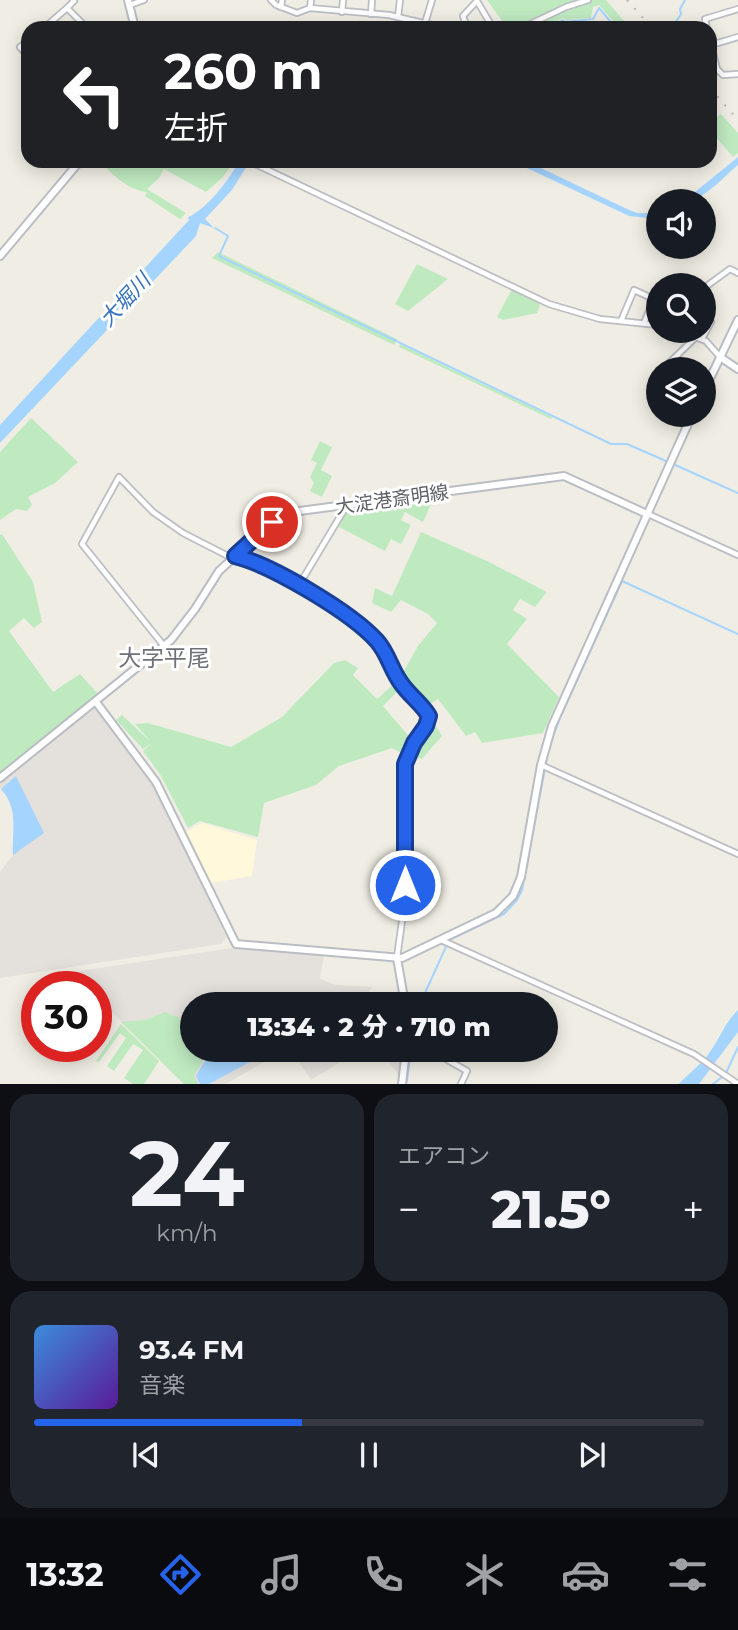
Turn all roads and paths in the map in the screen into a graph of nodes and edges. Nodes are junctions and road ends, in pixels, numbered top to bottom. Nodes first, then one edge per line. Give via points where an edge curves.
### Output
1 (73, 0) edge
2 (144, 0) edge
3 (271, 0) edge
4 (282, 0) edge
5 (311, 0) edge
6 (343, 0) edge
7 (372, 0) edge
8 (400, 0) edge
9 (432, 0) edge
10 (588, 0) edge
11 (129, 3) edge
12 (281, 7) junction
13 (67, 8) junction
14 (310, 8) junction
15 (738, 9) edge
16 (342, 12) junction
17 (371, 14) junction
18 (398, 17) junction
19 (413, 20) joint
20 (52, 21) edge
21 (79, 21) edge
22 (133, 21) edge
23 (417, 21) edge
24 (426, 21) edge
25 (465, 21) edge
26 (489, 21) edge
27 (538, 21) edge
28 (705, 21) edge
29 (738, 37) edge
30 (717, 42) edge
31 (717, 65) edge
32 (738, 74) edge
33 (74, 168) edge
34 (263, 168) edge
35 (0, 256) edge
36 (738, 272) edge
37 (716, 279) edge
38 (646, 295) edge
39 (646, 319) edge
40 (738, 320) edge
41 (621, 321) junction
42 (644, 323) joint
43 (690, 343) edge
44 (706, 343) edge
45 (675, 357) edge
46 (720, 357) junction
47 (716, 366) edge
48 (738, 369) edge
49 (687, 427) edge
50 (347, 505) junction
51 (647, 514) junction
52 (738, 555) edge
53 (235, 556) junction
54 (299, 585) junction
55 (164, 646) junction
56 (96, 702) junction
57 (544, 766) junction
58 (0, 778) edge
59 (738, 854) edge
60 (445, 942) junction
61 (397, 958) junction
62 (403, 992) edge
63 (404, 1062) edge
64 (451, 1062) edge
65 (402, 1082) edge
66 (461, 1084) edge
67 (738, 1084) edge

1 - 13 street
2 - 11 street
3 - 12 street
4 - 12 street
5 - 14 street
6 - 16 street
7 - 17 street
8 - 18 street
9 - 24 street
10 - 27 street
11 - 22 street
12 - 14 street via 298,13
13 - 20 street
13 - 21 street
14 - 16 street
15 - 28 street
16 - 17 street
17 - 18 street
18 - 19 street
19 - 23 street
25 - 26 street via 463,16 477,1
29 - 30 street
31 - 32 street via 723,75
33 - 35 street
34 - 41 street via 549,304
36 - 37 street via 730,269
38 - 41 street via 634,290
39 - 42 street
40 - 46 street
41 - 42 street
43 - 45 street
44 - 46 street
46 - 47 street
46 - 48 street
49 - 51 street
50 - 51 street, 大淀港斎明線 via 564,476
50 - 53 street, 大淀港斎明線 via 280,516
50 - 54 street
51 - 52 street
51 - 57 street via 560,707 546,742
53 - 54 street via 257,562
53 - 55 street, 大淀港斎明線
53 - 55 street via 183,533 153,512 119,477 82,544
54 - 61 street via 379,643 400,682 429,716 405,764 405,885
55 - 56 street, 大淀港斎明線
56 - 58 street, 大淀港斎明線
56 - 61 street via 156,782 236,944
57 - 59 street
57 - 60 street via 518,885 507,904
60 - 61 street
60 - 67 street via 695,1055
61 - 62 street
63 - 65 street
64 - 66 street via 467,1071

